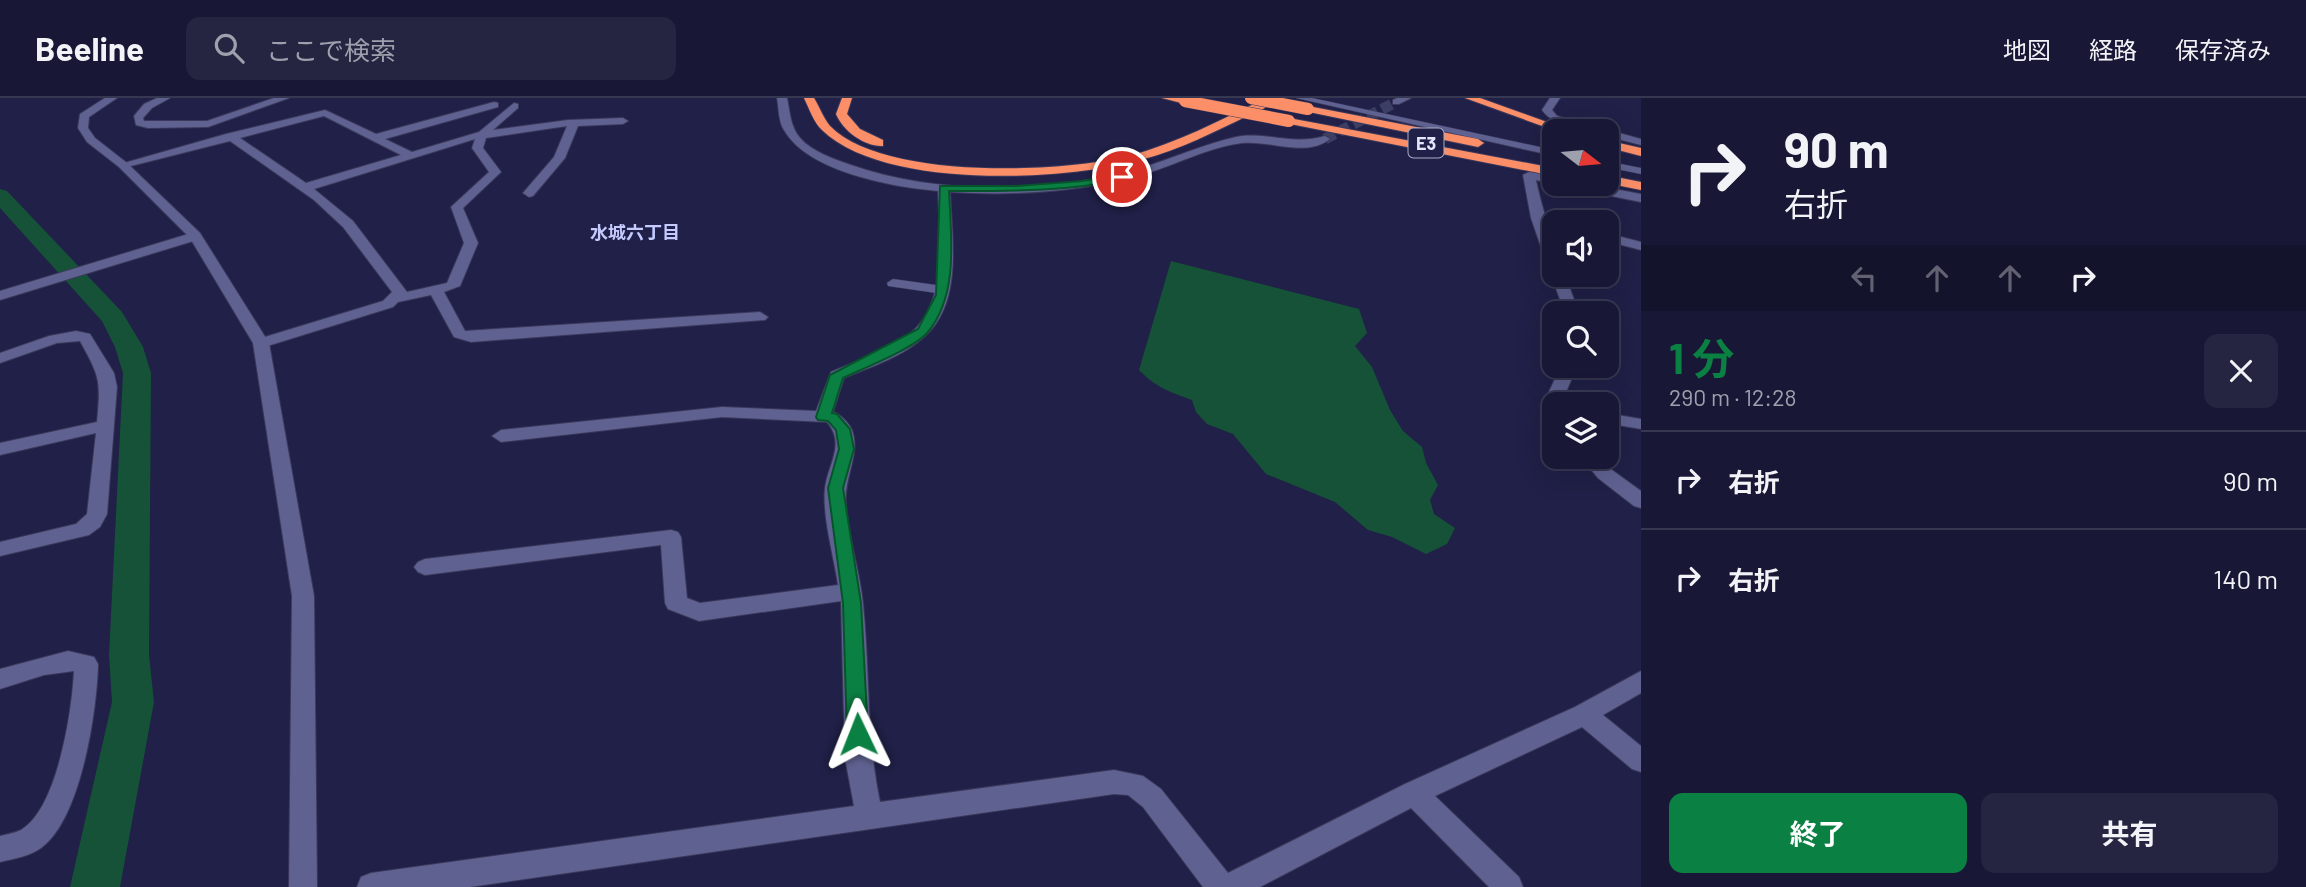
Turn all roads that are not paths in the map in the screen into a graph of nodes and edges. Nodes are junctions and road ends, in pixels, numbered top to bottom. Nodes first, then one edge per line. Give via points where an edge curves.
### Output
1 (111, 98) edge
2 (165, 98) edge
3 (284, 98) edge
4 (782, 98) edge
5 (809, 98) edge
6 (847, 98) edge
7 (1167, 98) edge
8 (1204, 98) edge
9 (1245, 98) edge
10 (1251, 98) edge
11 (1274, 98) edge
12 (1300, 98) edge
13 (1470, 98) edge
14 (1555, 98) edge
15 (494, 105) dead end
16 (514, 106) dead end
17 (1298, 116) junction
18 (1557, 119) edge
19 (623, 121) dead end
20 (574, 123) junction
21 (1542, 123) edge
22 (482, 135) junction
23 (230, 136) junction
24 (1619, 136) edge
25 (375, 138) junction
26 (1325, 139) tunnel mouth
27 (1641, 142) edge
28 (1619, 146) edge
29 (1542, 152) edge
30 (1641, 152) edge
31 (1542, 153) edge
32 (410, 155) junction
33 (123, 165) junction
34 (1542, 167) edge
35 (1619, 169) edge
36 (1641, 173) edge
37 (1542, 178) edge
38 (1619, 183) edge
39 (1641, 187) edge
40 (304, 188) junction
41 (944, 188) junction
42 (529, 194) dead end
43 (1619, 194) edge
44 (1641, 198) edge
45 (1537, 218) junction
46 (1542, 219) edge
47 (1542, 232) edge
48 (195, 236) junction
49 (1619, 240) edge
50 (1641, 246) edge
51 (893, 284) dead end
52 (943, 290) junction
53 (437, 292) junction
54 (0, 296) edge
55 (398, 298) junction
56 (760, 317) dead end
57 (261, 343) junction
58 (0, 358) edge
59 (823, 417) junction
60 (1619, 420) edge
61 (1641, 424) edge
62 (105, 426) junction
63 (501, 436) dead end
64 (0, 449) edge
65 (1601, 469) edge
66 (1641, 501) edge
67 (0, 549) edge
68 (425, 567) dead end
69 (850, 592) junction
70 (0, 679) edge
71 (1641, 681) edge
72 (1584, 714) junction
73 (1641, 761) edge
74 (1414, 793) junction
75 (870, 817) junction
76 (0, 849) edge
77 (303, 887) edge
78 (371, 887) edge
79 (1221, 887) edge
80 (1230, 887) edge
81 (1509, 887) edge

1 - 33 street via 84,116 83,128
2 - 3 street via 148,106 138,118 140,123 208,124
4 - 41 street via 788,131 810,153 855,170
5 - 11 highway via 821,125 863,151 936,167 1025,173 1080,169 1147,155 1190,140
6 - 9 highway via 840,110 842,118 877,143 948,159 1006,163 1067,160 1124,149 1168,135
7 - 17 highway, bridge
8 - 17 highway, E3
10 - 17 highway, E3, bridge
12 - 29 lane
13 - 21 highway
14 - 18 street via 1547,110
15 - 25 street
16 - 22 street
17 - 31 highway, E3
17 - 34 highway
19 - 20 street
20 - 22 street
20 - 42 street via 559,158
22 - 32 street
22 - 53 street via 477,148 495,172 457,207 471,243 453,286
23 - 25 street via 325,113
23 - 33 street
23 - 40 street
24 - 27 street
25 - 32 street
26 - 41 street via 1310,146 1245,139 1136,174 1082,184
28 - 30 highway
32 - 40 street
33 - 48 street
35 - 36 highway
37 - 45 street via 1529,175
38 - 39 highway
40 - 55 street via 348,224 400,293
41 - 52 street
43 - 44 street
45 - 46 street
45 - 47 street
48 - 54 street
48 - 57 street
49 - 50 street
51 - 52 lane
52 - 59 street via 923,331 837,375
53 - 55 street
53 - 56 street via 459,334 471,337
55 - 57 street
57 - 77 street via 303,596
58 - 62 street via 59,338 85,337 106,373
59 - 63 street via 722,412
59 - 69 street via 832,417 845,439 835,488
60 - 61 street
62 - 64 street
62 - 67 street via 93,522 82,530
65 - 66 street
68 - 69 street via 671,537 676,603 699,612
69 - 75 street via 859,758
70 - 76 street via 59,662 79,659 86,664 69,772 56,809 32,839
71 - 72 street
72 - 73 street
72 - 74 street
74 - 80 street
74 - 81 street
75 - 78 street
75 - 79 street via 1114,782 1134,784 1152,798

